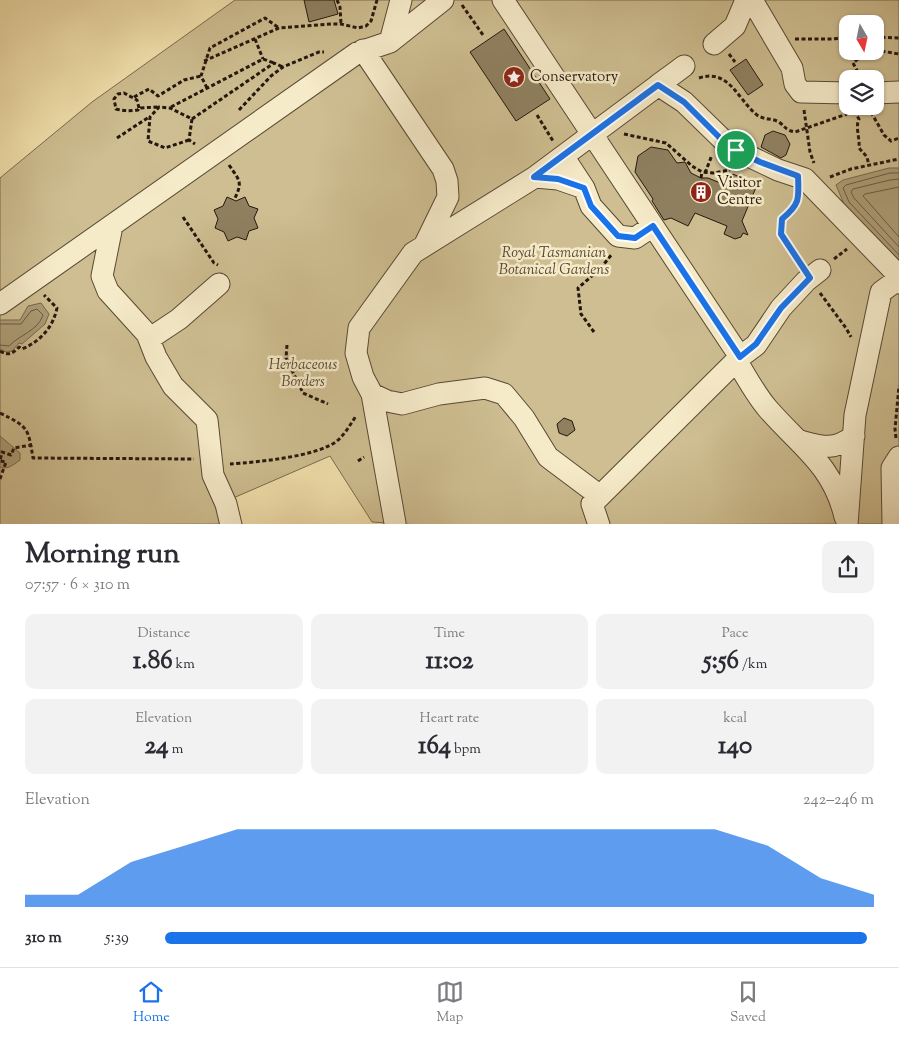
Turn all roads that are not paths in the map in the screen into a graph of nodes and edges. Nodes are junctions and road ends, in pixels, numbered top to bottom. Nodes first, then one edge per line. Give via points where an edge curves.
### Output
1 (401, 0) edge
2 (443, 0) edge
3 (503, 0) edge
4 (746, 0) edge
5 (752, 0) edge
6 (390, 42) junction
7 (714, 44) dead end
8 (363, 50) junction
9 (689, 73) road end
10 (658, 85) junction
11 (899, 92) edge
12 (884, 97) edge
13 (839, 100) edge
14 (595, 131) junction
15 (563, 156) junction
16 (534, 177) junction
17 (584, 188) junction
18 (112, 226) junction
19 (653, 226) junction
20 (425, 245) junction
21 (815, 274) road end
22 (220, 275) road end
23 (899, 276) edge
24 (899, 282) edge
25 (0, 304) edge
26 (148, 339) junction
27 (738, 359) junction
28 (370, 390) junction
29 (854, 436) junction
30 (800, 441) junction
31 (898, 452) edge
32 (600, 496) junction
33 (395, 523) dead end
34 (230, 524) edge
35 (599, 524) edge
36 (847, 524) edge
37 (893, 524) edge

1 - 6 street
2 - 6 street
3 - 14 street
4 - 7 street via 735,26
5 - 13 street via 792,68 795,84 802,92
6 - 8 street
8 - 18 street via 210,150
8 - 20 street via 443,169 447,181 448,197
9 - 10 street
10 - 14 street
10 - 23 street via 684,102 736,150 811,182
11 - 12 street
14 - 15 street
14 - 19 street
15 - 16 street
15 - 17 street
16 - 17 street via 558,179
16 - 20 street
17 - 19 street via 591,206 618,236 635,238
18 - 25 street
18 - 26 street via 102,276 108,290
19 - 27 street
20 - 28 street via 413,253 359,328 356,353 362,377
21 - 27 street via 781,308 756,344
22 - 26 street via 179,319
24 - 29 street via 881,292 855,415
26 - 34 street via 173,386 207,420 213,475 226,504
27 - 30 street via 767,408
27 - 32 street
28 - 32 street via 387,401 402,404 439,394 485,388 504,394 524,418 548,457
28 - 33 street
29 - 30 street via 841,445 823,447
29 - 36 street
30 - 36 street via 821,464 834,486
31 - 37 street via 892,468
32 - 35 street via 592,504

